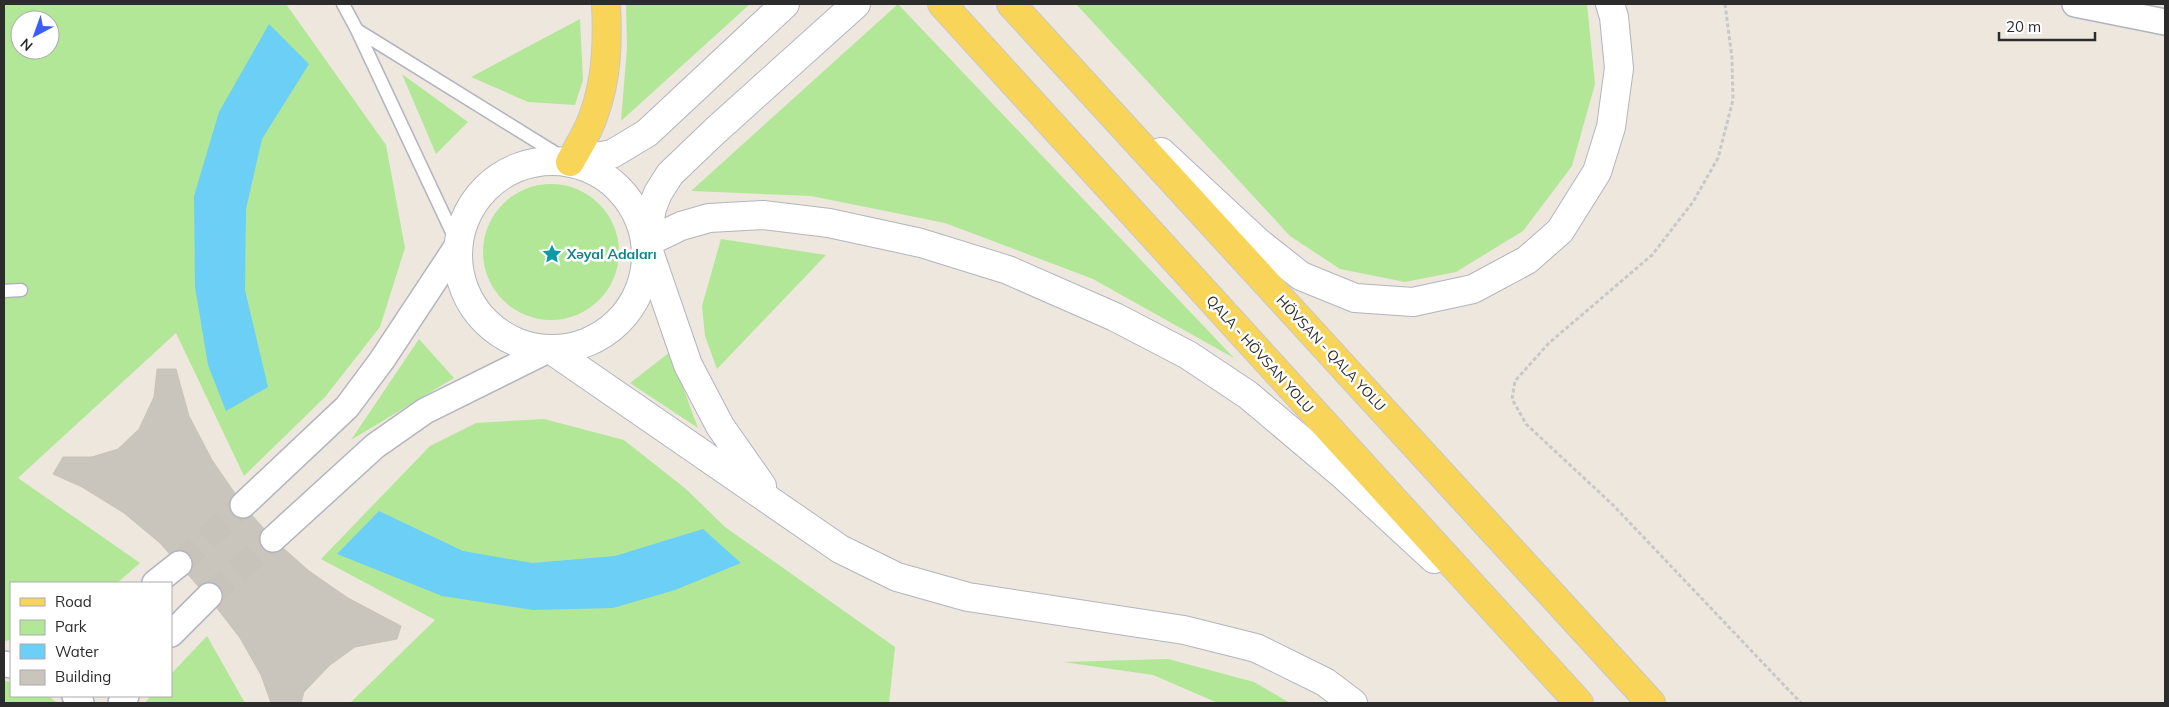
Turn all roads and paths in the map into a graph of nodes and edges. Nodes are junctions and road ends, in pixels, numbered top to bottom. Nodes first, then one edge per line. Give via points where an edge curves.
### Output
1 (343, 4) edge
2 (606, 4) edge
3 (786, 4) edge
4 (856, 4) edge
5 (942, 4) edge
6 (1011, 4) edge
7 (1610, 4) edge
8 (1726, 4) edge
9 (2075, 4) edge
10 (2165, 22) edge
11 (357, 30) junction
12 (1064, 62) junction
13 (570, 162) junction
14 (646, 243) junction
15 (458, 244) junction
16 (21, 290) dead end
17 (4, 291) edge
18 (550, 349) junction
19 (772, 500) junction
20 (243, 505) tunnel mouth
21 (273, 539) tunnel mouth
22 (179, 564) tunnel mouth
23 (156, 582) edge
24 (209, 596) tunnel mouth
25 (172, 633) edge
26 (1523, 642) junction
27 (1353, 703) edge
28 (1579, 703) edge
29 (1651, 703) edge
30 (1801, 703) edge

1 - 11 lane
2 - 13 main road via 608,40 602,84 594,115
3 - 13 street via 647,132 612,154
4 - 14 street via 670,174 652,208
5 - 26 main road, QALA - HÖVSAN YOLU
6 - 12 main road, HÖVSAN - QALA YOLU
7 - 12 street via 1619,68 1611,127 1597,172 1560,230 1527,260 1473,289 1414,302 1355,298 1301,276 1258,242
8 - 30 path via 1733,100 1718,158 1693,202 1652,255 1549,342 1515,381 1512,399 1526,424 1613,505
9 - 10 street
11 - 13 lane
11 - 15 lane
12 - 29 main road, HÖVSAN - QALA YOLU
13 - 14 street via 598,173 622,192 638,216
13 - 15 street via 544,161 518,167 495,179 477,197 464,219
14 - 18 street via 640,289 614,326 595,339 573,347
14 - 19 street via 688,365 720,426
14 - 26 street via 681,226 709,218 762,215 830,223 921,243 1008,270 1115,317 1188,355 1248,395 1343,475
15 - 18 street via 463,288 482,318 511,340
15 - 20 street via 347,407
16 - 17 lane
18 - 19 street
18 - 21 street via 425,411 374,446
19 - 27 street via 840,548 898,577 968,597 1184,630 1256,648 1325,682
22 - 23 street
24 - 25 street
26 - 28 main road, QALA - HÖVSAN YOLU

